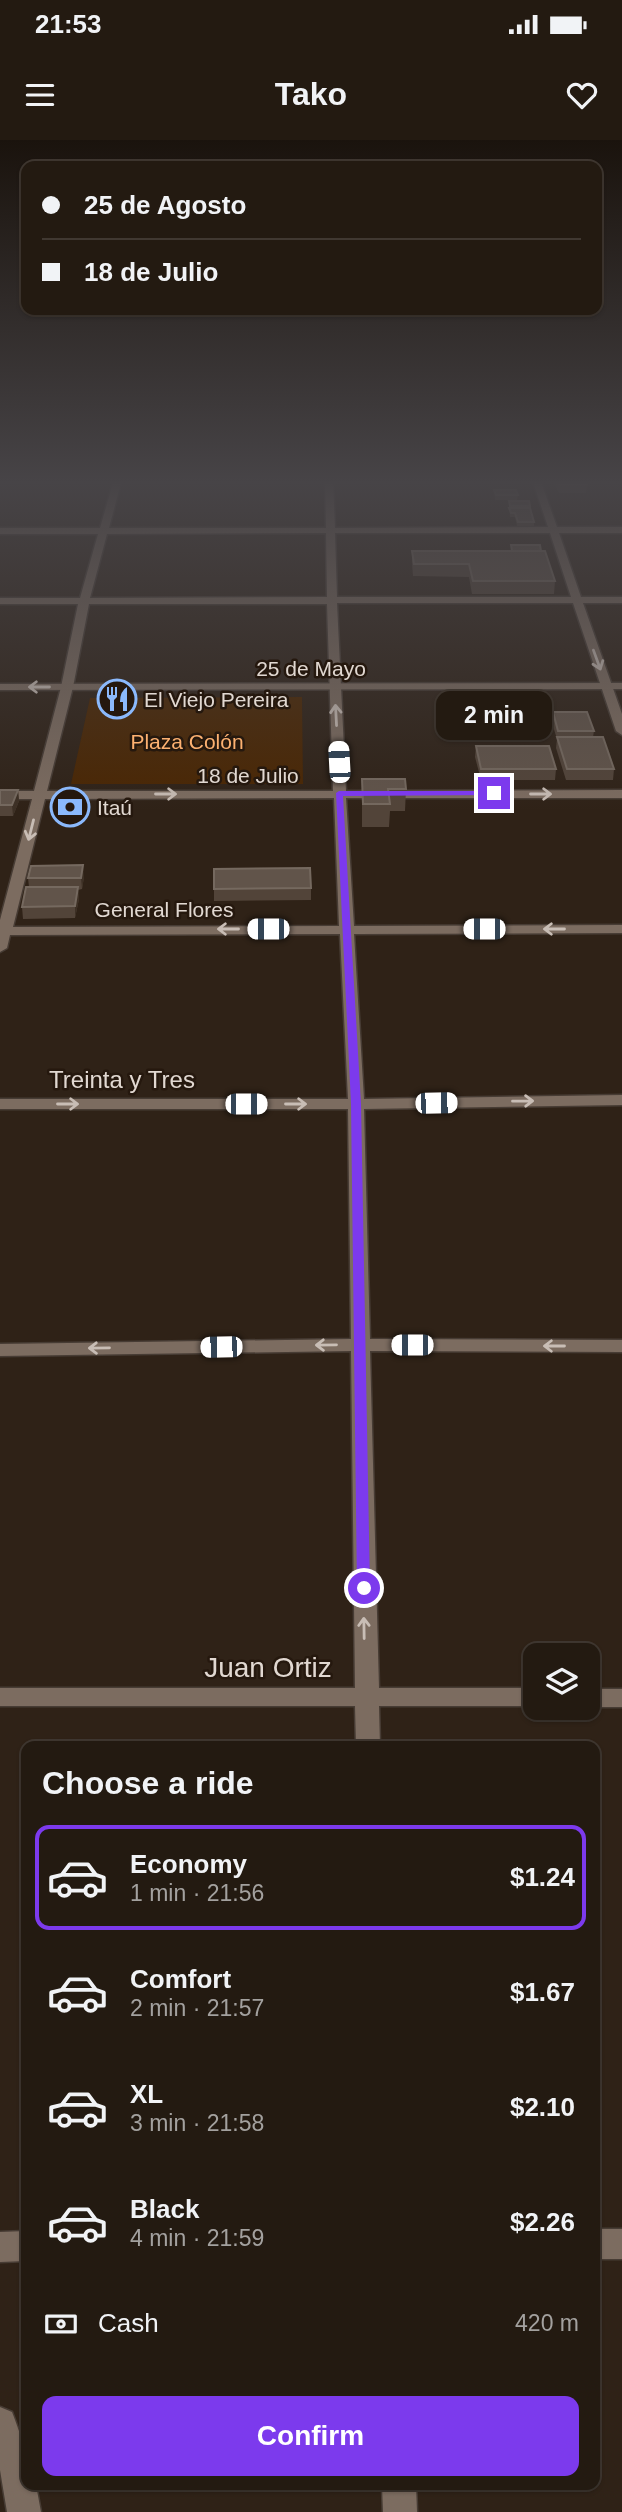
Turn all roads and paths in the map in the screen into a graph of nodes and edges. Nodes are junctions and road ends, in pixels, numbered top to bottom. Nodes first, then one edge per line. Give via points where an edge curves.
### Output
1 (87, 590) edge
2 (334, 590) edge
3 (572, 590) edge
4 (576, 600) junction
5 (622, 600) edge
6 (0, 601) edge
7 (84, 601) junction
8 (334, 601) junction
9 (607, 686) junction
10 (622, 686) edge
11 (0, 687) edge
12 (67, 687) junction
13 (334, 687) junction
14 (622, 731) edge
15 (339, 793) junction
16 (0, 794) edge
17 (40, 794) junction
18 (622, 794) edge
19 (347, 928) junction
20 (622, 929) edge
21 (2, 930) edge
22 (0, 947) edge
23 (622, 1100) edge
24 (0, 1104) edge
25 (356, 1104) junction
26 (359, 1345) junction
27 (622, 1346) edge
28 (0, 1350) edge
29 (366, 1696) junction
30 (0, 1697) edge
31 (523, 1698) edge
32 (600, 1698) edge
33 (622, 1698) edge
34 (368, 1741) edge
35 (600, 2244) edge
36 (622, 2244) edge
37 (0, 2246) edge
38 (21, 2246) edge
39 (0, 2424) edge
40 (400, 2490) edge
41 (24, 2512) edge
42 (400, 2512) edge

1 - 7 street
2 - 8 street
3 - 4 street
4 - 5 street
4 - 8 street
4 -> 9 street
6 - 7 street
7 - 8 street
7 - 12 street
8 - 13 street
9 - 10 street, 25 de Mayo
9 - 13 street, 25 de Mayo
9 - 14 street
12 -> 11 street, 25 de Mayo
12 - 13 street, 25 de Mayo
12 - 17 street
15 -> 13 street
17 -> 15 street, 18 de Julio
15 -> 18 street, 18 de Julio
15 - 19 street
16 - 17 street, 18 de Julio
17 -> 21 street
20 -> 19 street, General Flores
19 -> 21 street, General Flores
19 - 25 street
21 - 22 street
25 -> 23 street, Treinta y Tres
24 -> 25 street, Treinta y Tres
25 - 26 street
27 -> 26 street
26 -> 28 street
29 -> 26 street
29 - 30 street, Juan Ortiz
29 - 31 street, Juan Ortiz
29 - 34 street
32 - 33 street
35 - 36 street
37 - 38 street
39 - 41 street via 18,2470
40 - 42 street

